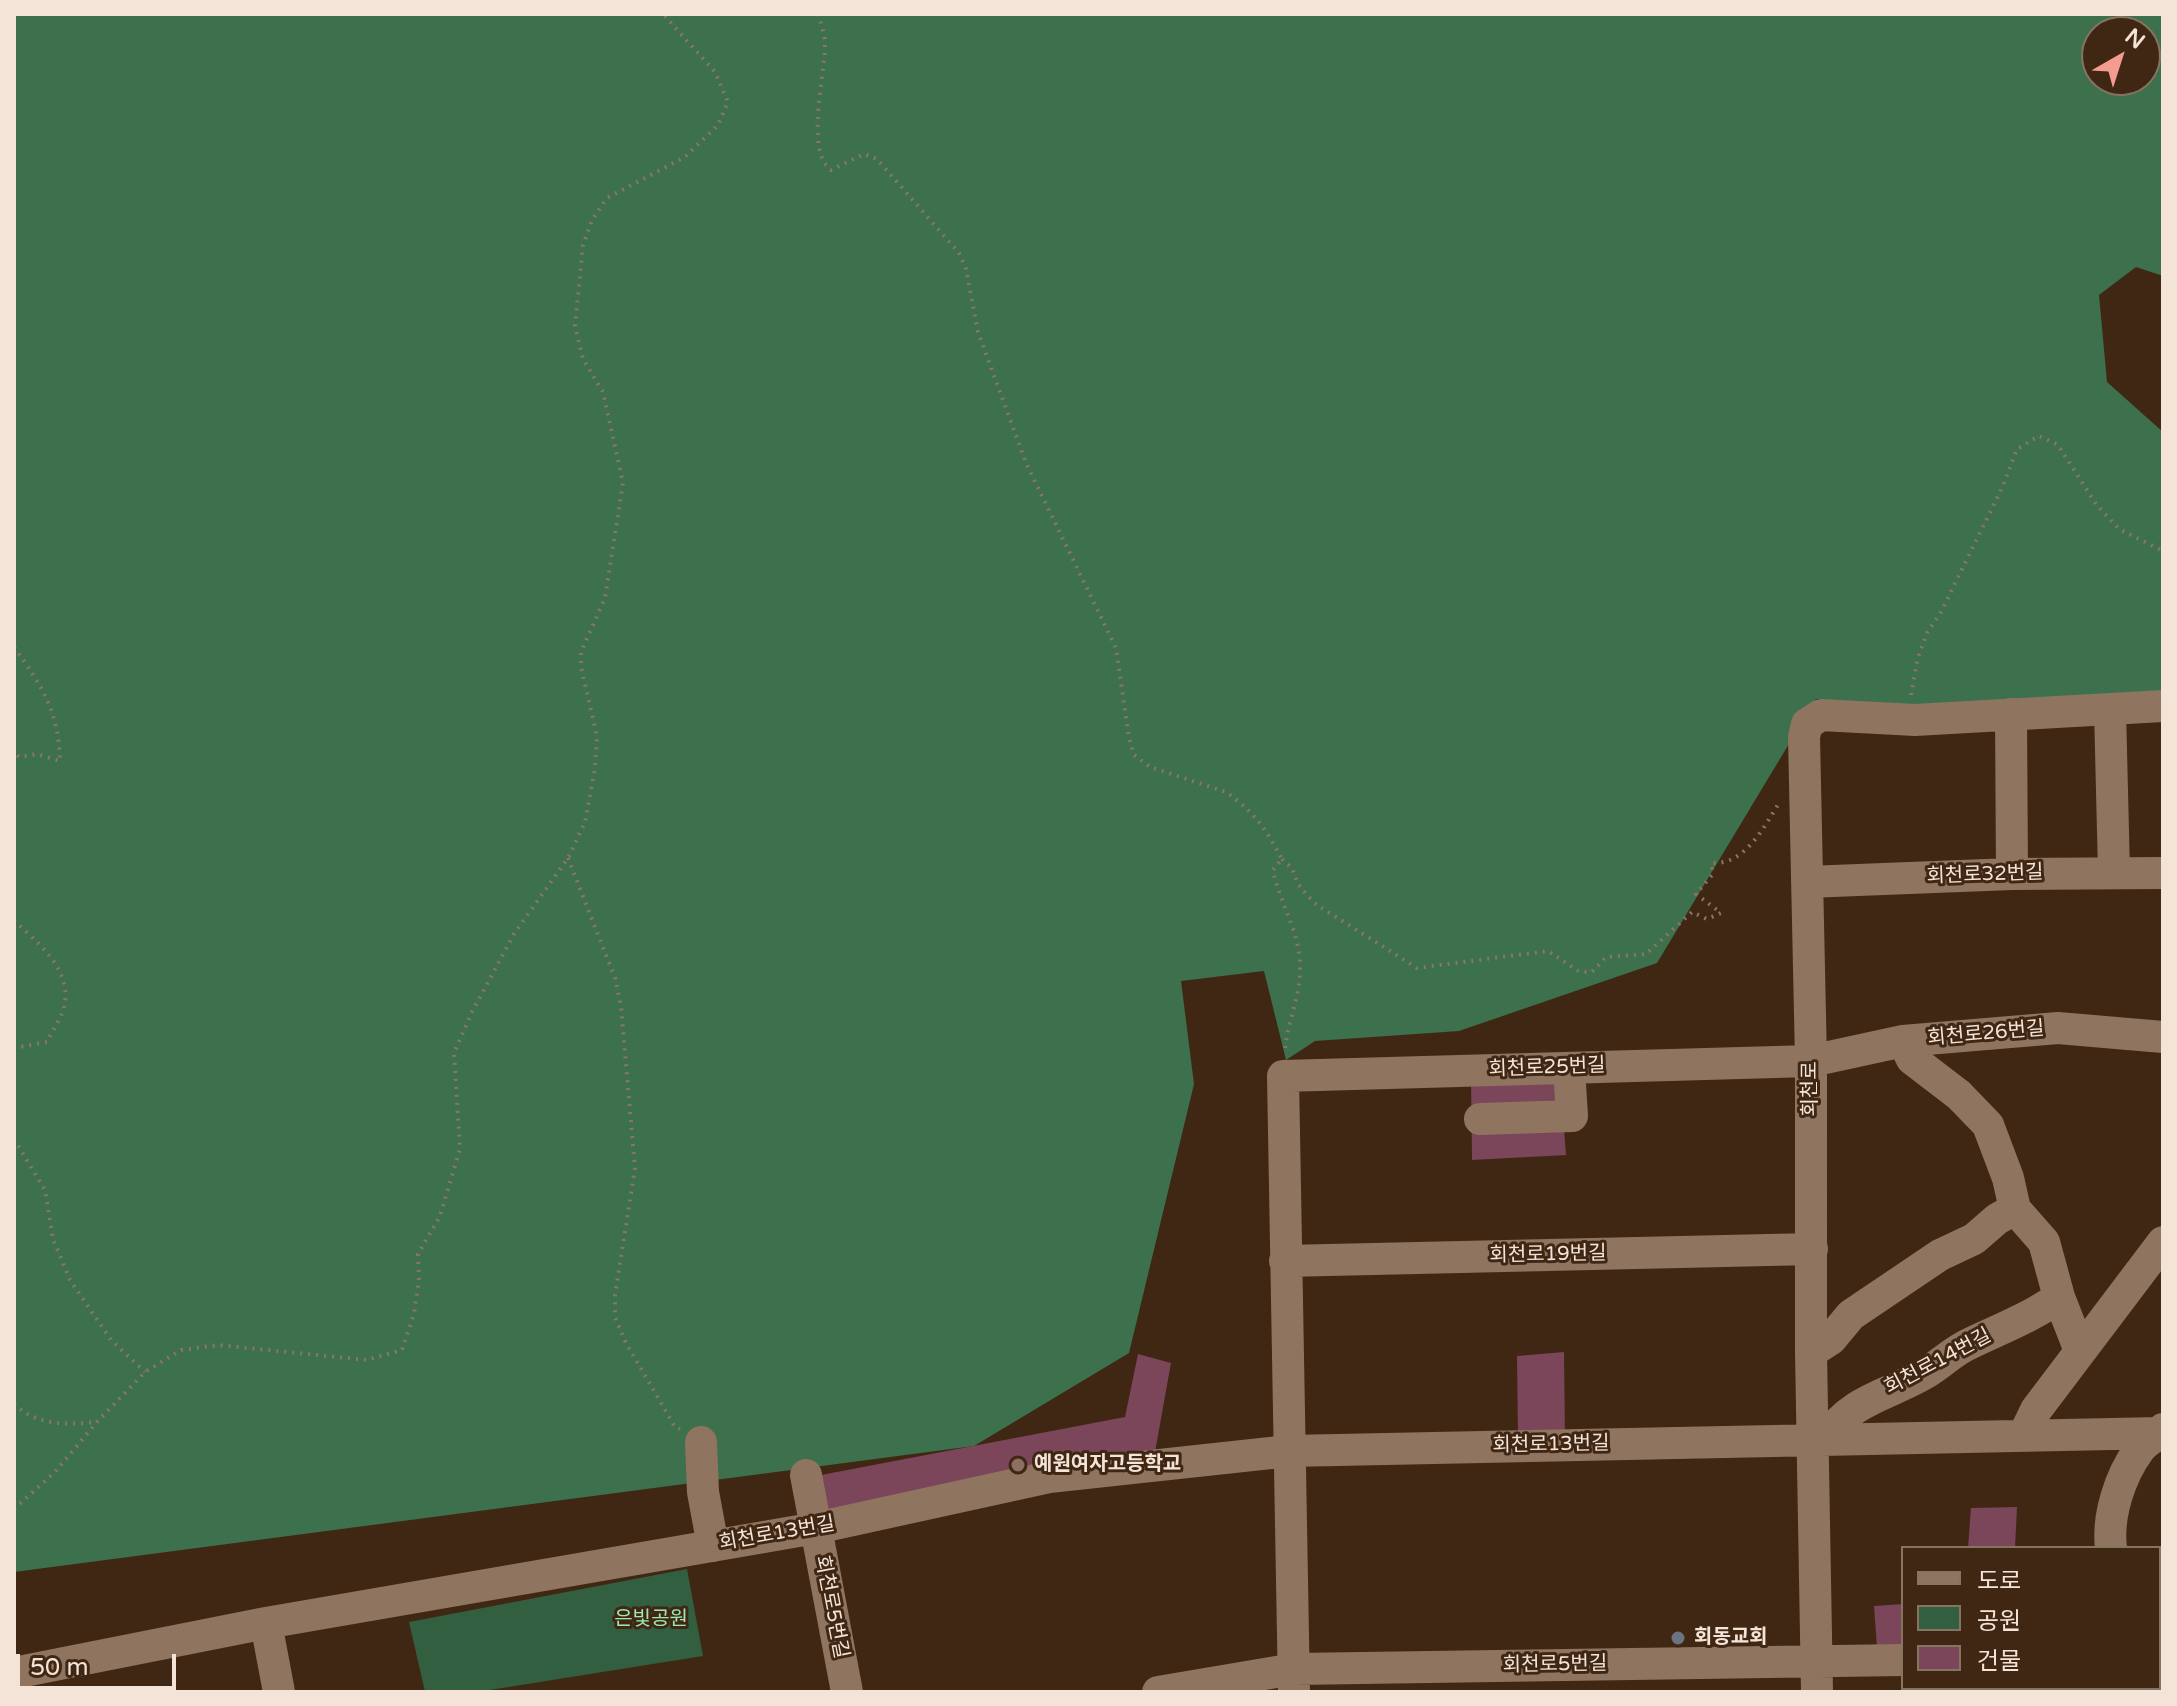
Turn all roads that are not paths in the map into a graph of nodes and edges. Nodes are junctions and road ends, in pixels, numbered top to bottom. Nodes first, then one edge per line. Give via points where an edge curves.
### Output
1 (2163, 706) edge
2 (2110, 709) junction
3 (2011, 714) junction
4 (2114, 873) junction
5 (2163, 873) edge
6 (2012, 874) junction
7 (1807, 882) junction
8 (2163, 1037) edge
9 (1903, 1041) junction
10 (1811, 1061) junction
11 (1569, 1068) junction
12 (1480, 1119) dead end
13 (2015, 1209) junction
14 (2163, 1242) edge
15 (1812, 1249) junction
16 (1285, 1261) junction
17 (2059, 1297) junction
18 (2080, 1351) junction
19 (1811, 1352) junction
20 (2162, 1431) edge
21 (2024, 1435) junction
22 (1819, 1438) junction
23 (701, 1442) road end
24 (1289, 1451) junction
25 (806, 1475) dead end
26 (816, 1528) junction
27 (713, 1546) junction
28 (2111, 1546) edge
29 (266, 1623) junction
30 (1901, 1660) edge
31 (14, 1673) edge
32 (1817, 1677) edge
33 (1294, 1680) edge
34 (279, 1692) edge
35 (847, 1692) edge
36 (1158, 1692) edge

1 - 2 street, 회천로
2 - 3 street, 회천로
2 - 4 street
3 - 6 street
3 - 7 street, 회천로 via 1915,720 1821,715 1807,724
4 - 5 street, 회천로32번길
4 - 6 street, 회천로32번길
6 - 7 street, 회천로32번길
7 - 10 street, 회천로
8 - 9 street, 회천로26번길 via 2058,1028
9 - 10 street, 회천로26번길
9 - 13 street via 1912,1059 1988,1125
10 - 11 street, 회천로25번길
10 - 15 street, 회천로
11 - 12 street via 1572,1116
11 - 16 street, 회천로25번길 via 1283,1076
13 - 17 street via 2044,1242
13 - 19 street via 1851,1315 1831,1339
14 - 18 street
15 - 16 street, 회천로19번길
15 - 19 street, 회천로
16 - 24 street
17 - 18 street
17 - 22 street, 회천로14번길 via 1961,1348 1924,1374 1867,1399
18 - 21 street
19 - 22 street, 회천로
20 - 21 street
20 - 28 street via 2140,1448 2118,1491
21 - 22 street
22 - 24 street, 회천로13번길
22 - 32 street, 회천로
23 - 27 street
24 - 26 street, 회천로13번길 via 1049,1477
24 - 33 street
25 - 26 street, 회천로5번길
26 - 27 street, 회천로13번길
26 - 35 street, 회천로5번길
27 - 29 street, 회천로13번길
29 - 31 street, 회천로13번길
29 - 34 street
30 - 32 street
32 - 33 street, 회천로5번길
33 - 36 street, 회천로5번길

